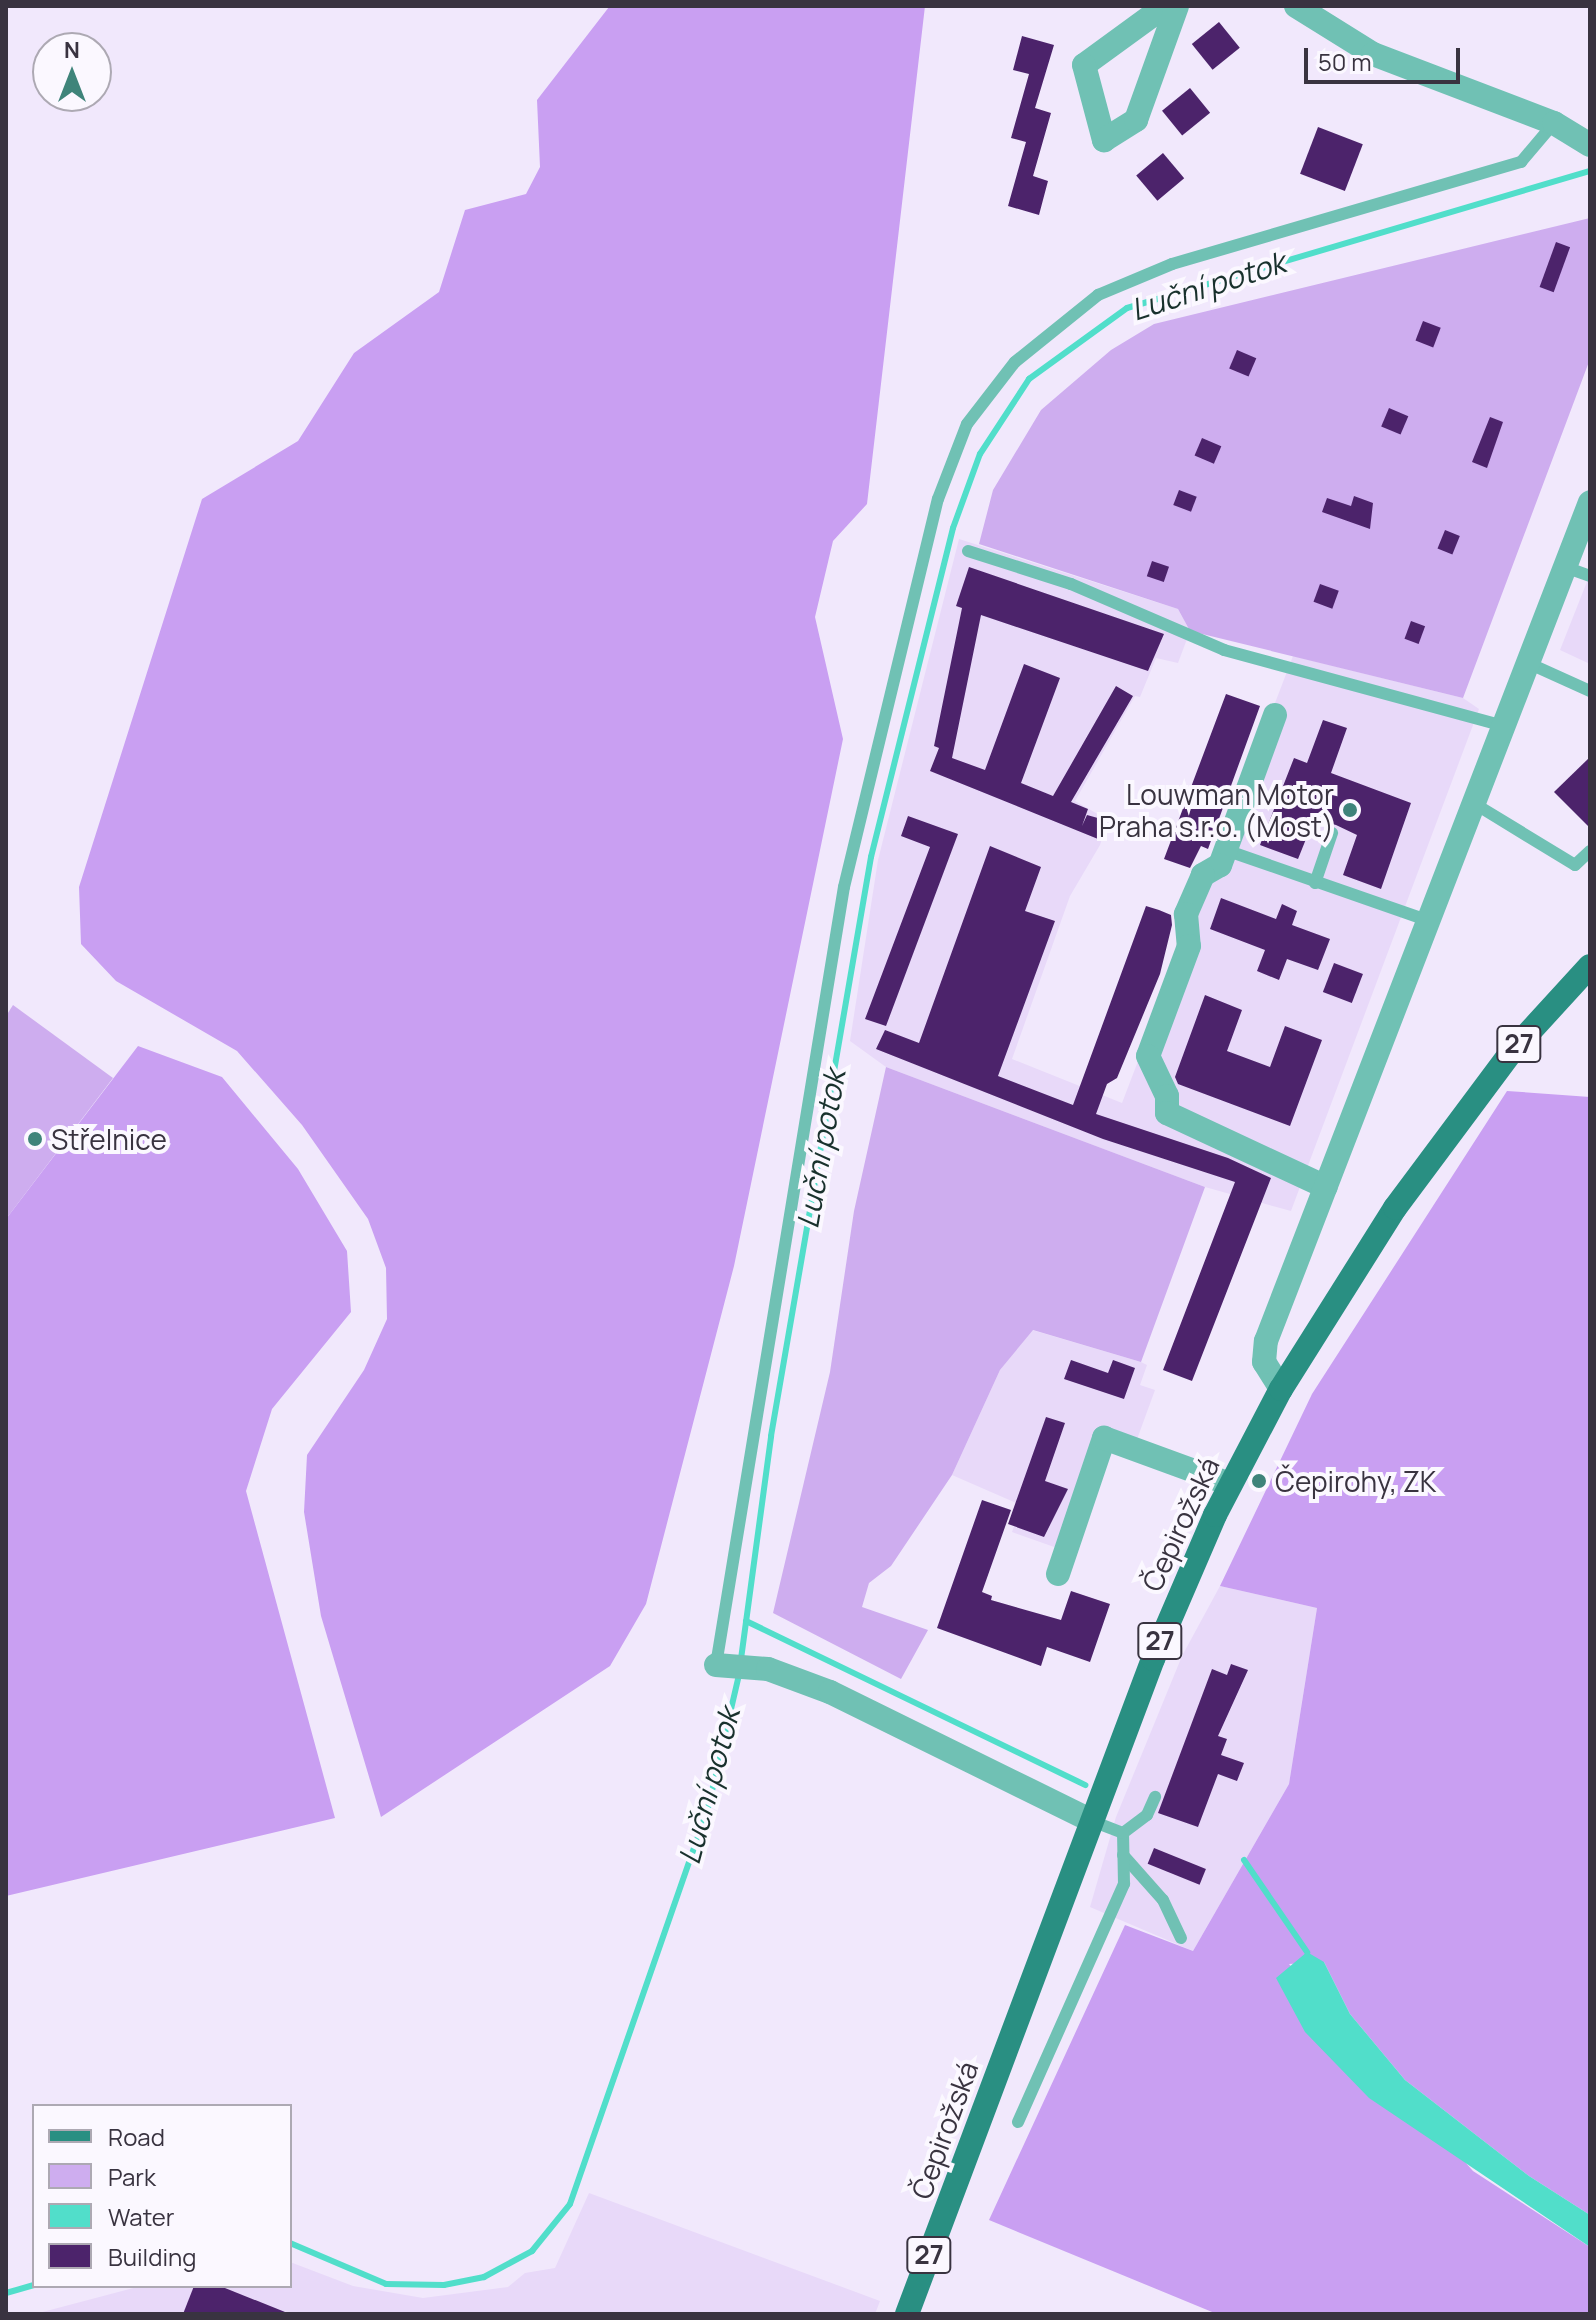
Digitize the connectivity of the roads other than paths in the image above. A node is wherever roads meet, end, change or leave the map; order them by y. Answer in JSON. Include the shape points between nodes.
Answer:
{"nodes":[{"id":1,"x":1165,"y":6,"type":"edge"},
{"id":2,"x":1177,"y":6,"type":"edge"},
{"id":3,"x":1296,"y":6,"type":"edge"},
{"id":4,"x":1554,"y":123,"type":"junction"},
{"id":5,"x":1590,"y":145,"type":"edge"},
{"id":6,"x":1590,"y":502,"type":"edge"},
{"id":7,"x":968,"y":551,"type":"dead end"},
{"id":8,"x":1565,"y":567,"type":"junction"},
{"id":9,"x":1590,"y":576,"type":"edge"},
{"id":10,"x":1528,"y":663,"type":"junction"},
{"id":11,"x":1590,"y":691,"type":"edge"},
{"id":12,"x":1275,"y":715,"type":"dead end"},
{"id":13,"x":1504,"y":726,"type":"junction"},
{"id":14,"x":1475,"y":804,"type":"junction"},
{"id":15,"x":1332,"y":833,"type":"dead end"},
{"id":16,"x":1590,"y":851,"type":"edge"},
{"id":17,"x":1237,"y":854,"type":"dead end"},
{"id":18,"x":1315,"y":883,"type":"junction"},
{"id":19,"x":1429,"y":921,"type":"junction"},
{"id":20,"x":1590,"y":966,"type":"edge"},
{"id":21,"x":1326,"y":1187,"type":"junction"},
{"id":22,"x":1281,"y":1389,"type":"junction"},
{"id":23,"x":1230,"y":1484,"type":"junction"},
{"id":24,"x":1058,"y":1574,"type":"dead end"},
{"id":25,"x":716,"y":1665,"type":"joint"},
{"id":26,"x":1155,"y":1797,"type":"dead end"},
{"id":27,"x":1092,"y":1821,"type":"junction"},
{"id":28,"x":1123,"y":1833,"type":"junction"},
{"id":29,"x":1123,"y":1855,"type":"junction"},
{"id":30,"x":1181,"y":1938,"type":"dead end"},
{"id":31,"x":1018,"y":2122,"type":"dead end"},
{"id":32,"x":907,"y":2314,"type":"edge"}],
"edges":[{"from":1,"to":2,"type":"street","via":[[1084,65],[1104,140],[1136,120]]},
{"from":3,"to":4,"type":"street","via":[[1373,54]]},
{"from":4,"to":5,"type":"street"},
{"from":4,"to":25,"type":"lane","via":[[1521,162],[1172,264],[1098,295],[1015,362],[967,424],[938,499],[844,887]]},
{"from":6,"to":8,"type":"street"},
{"from":7,"to":13,"type":"lane","via":[[1151,615],[1224,650]]},
{"from":8,"to":9,"type":"lane"},
{"from":8,"to":10,"type":"street"},
{"from":10,"to":11,"type":"lane"},
{"from":10,"to":13,"type":"street"},
{"from":12,"to":21,"type":"street","via":[[1220,865],[1203,875],[1186,914],[1189,946],[1148,1056],[1167,1096],[1167,1113]]},
{"from":13,"to":14,"type":"street"},
{"from":14,"to":16,"type":"lane","via":[[1575,865]]},
{"from":14,"to":19,"type":"street"},
{"from":15,"to":18,"type":"lane"},
{"from":17,"to":18,"type":"lane"},
{"from":18,"to":19,"type":"lane"},
{"from":19,"to":21,"type":"street"},
{"from":20,"to":22,"type":"main road","name":"Čepirožská","number":"27","via":[[1512,1051],[1427,1161]]},
{"from":21,"to":22,"type":"street","via":[[1266,1341],[1264,1362]]},
{"from":22,"to":23,"type":"main road","name":"Čepirožská","number":"27"},
{"from":23,"to":24,"type":"street","via":[[1104,1438]]},
{"from":23,"to":27,"type":"main road","name":"Čepirožská","number":"27","via":[[1180,1592]]},
{"from":25,"to":27,"type":"street","via":[[768,1669],[830,1692]]},
{"from":26,"to":28,"type":"lane","via":[[1147,1815]]},
{"from":27,"to":28,"type":"lane"},
{"from":27,"to":32,"type":"main road","name":"Čepirožská","number":"27"},
{"from":28,"to":29,"type":"lane"},
{"from":29,"to":30,"type":"lane","via":[[1163,1900]]},
{"from":29,"to":31,"type":"lane","via":[[1124,1884],[1107,1929]]}]}
